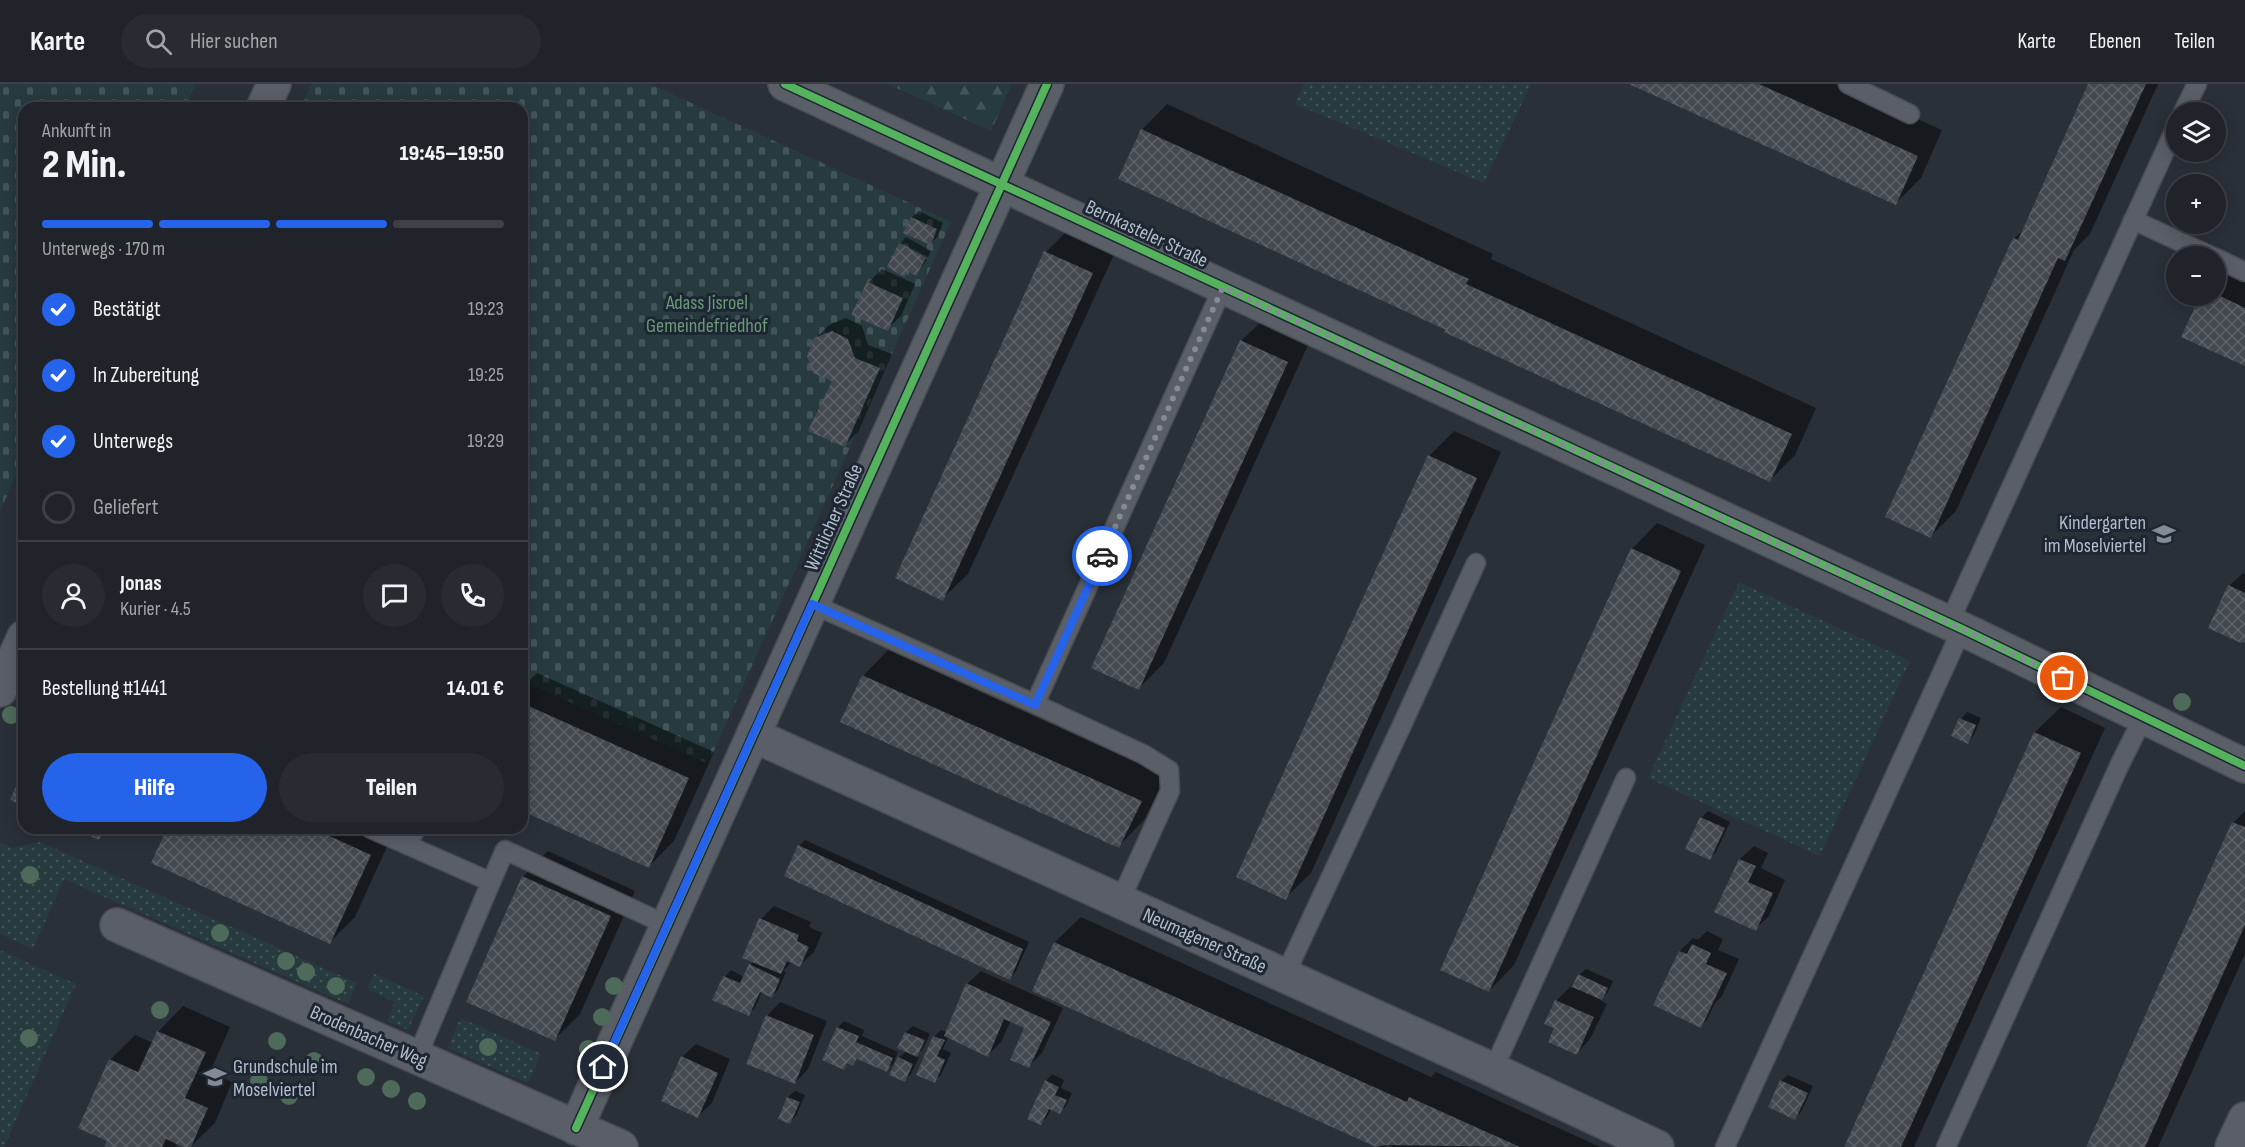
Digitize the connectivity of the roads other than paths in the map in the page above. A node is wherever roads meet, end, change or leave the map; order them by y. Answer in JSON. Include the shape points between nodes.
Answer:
{"nodes":[{"id":1,"x":273,"y":84,"type":"edge"},
{"id":2,"x":785,"y":84,"type":"edge"},
{"id":3,"x":1047,"y":84,"type":"edge"},
{"id":4,"x":1848,"y":84,"type":"edge"},
{"id":5,"x":2197,"y":84,"type":"edge"},
{"id":6,"x":266,"y":102,"type":"edge"},
{"id":7,"x":2188,"y":102,"type":"edge"},
{"id":8,"x":1910,"y":114,"type":"dead end"},
{"id":9,"x":2166,"y":149,"type":"edge"},
{"id":10,"x":1002,"y":184,"type":"junction"},
{"id":11,"x":2133,"y":220,"type":"junction"},
{"id":12,"x":2189,"y":246,"type":"edge"},
{"id":13,"x":2226,"y":263,"type":"edge"},
{"id":14,"x":2245,"y":272,"type":"edge"},
{"id":15,"x":1223,"y":287,"type":"junction"},
{"id":16,"x":1476,"y":563,"type":"dead end"},
{"id":17,"x":812,"y":604,"type":"junction"},
{"id":18,"x":1955,"y":626,"type":"junction"},
{"id":19,"x":18,"y":650,"type":"edge"},
{"id":20,"x":0,"y":690,"type":"edge"},
{"id":21,"x":1035,"y":705,"type":"junction"},
{"id":22,"x":2144,"y":718,"type":"junction"},
{"id":23,"x":753,"y":735,"type":"junction"},
{"id":24,"x":2245,"y":766,"type":"edge"},
{"id":25,"x":1626,"y":778,"type":"dead end"},
{"id":26,"x":383,"y":834,"type":"edge"},
{"id":27,"x":413,"y":834,"type":"edge"},
{"id":28,"x":408,"y":845,"type":"junction"},
{"id":29,"x":491,"y":882,"type":"junction"},
{"id":30,"x":1120,"y":901,"type":"junction"},
{"id":31,"x":117,"y":925,"type":"dead end"},
{"id":32,"x":668,"y":925,"type":"junction"},
{"id":33,"x":1284,"y":975,"type":"junction"},
{"id":34,"x":417,"y":1057,"type":"junction"},
{"id":35,"x":1493,"y":1070,"type":"junction"},
{"id":36,"x":2245,"y":1119,"type":"edge"},
{"id":37,"x":576,"y":1128,"type":"junction"},
{"id":38,"x":621,"y":1147,"type":"edge"},
{"id":39,"x":1657,"y":1147,"type":"edge"},
{"id":40,"x":1725,"y":1147,"type":"edge"},
{"id":41,"x":1946,"y":1147,"type":"edge"},
{"id":42,"x":2232,"y":1147,"type":"edge"}],
"edges":[{"from":1,"to":6,"type":"street"},
{"from":2,"to":10,"type":"street","name":"Bernkasteler Straße"},
{"from":3,"to":10,"type":"street","name":"Wittlicher Straße"},
{"from":4,"to":8,"type":"lane"},
{"from":5,"to":7,"type":"lane"},
{"from":9,"to":11,"type":"lane"},
{"from":10,"to":15,"type":"street","name":"Bernkasteler Straße"},
{"from":10,"to":17,"type":"street","name":"Wittlicher Straße"},
{"from":11,"to":12,"type":"lane"},
{"from":11,"to":18,"type":"lane"},
{"from":13,"to":14,"type":"lane"},
{"from":15,"to":18,"type":"street","name":"Bernkasteler Straße"},
{"from":15,"to":21,"type":"lane"},
{"from":16,"to":33,"type":"lane"},
{"from":17,"to":21,"type":"lane"},
{"from":17,"to":23,"type":"street","name":"Wittlicher Straße"},
{"from":18,"to":22,"type":"street","name":"Bernkasteler Straße"},
{"from":18,"to":40,"type":"lane"},
{"from":19,"to":20,"type":"street"},
{"from":21,"to":30,"type":"lane","via":[[1143,754],[1169,770],[1170,791]]},
{"from":22,"to":24,"type":"street","name":"Bernkasteler Straße"},
{"from":22,"to":41,"type":"lane"},
{"from":23,"to":30,"type":"street","name":"Neumagener Straße"},
{"from":23,"to":32,"type":"street","name":"Wittlicher Straße"},
{"from":25,"to":35,"type":"lane"},
{"from":26,"to":28,"type":"lane"},
{"from":27,"to":28,"type":"lane"},
{"from":28,"to":29,"type":"lane"},
{"from":29,"to":32,"type":"lane","via":[[505,850]]},
{"from":29,"to":34,"type":"lane"},
{"from":30,"to":33,"type":"street","name":"Neumagener Straße"},
{"from":31,"to":34,"type":"street","name":"Brodenbacher Weg"},
{"from":32,"to":37,"type":"street","name":"Wittlicher Straße"},
{"from":33,"to":35,"type":"street","name":"Neumagener Straße"},
{"from":34,"to":37,"type":"street","name":"Brodenbacher Weg"},
{"from":35,"to":39,"type":"street","name":"Neumagener Straße"},
{"from":36,"to":42,"type":"street"},
{"from":37,"to":38,"type":"street","name":"Brodenbacher Weg"}]}
